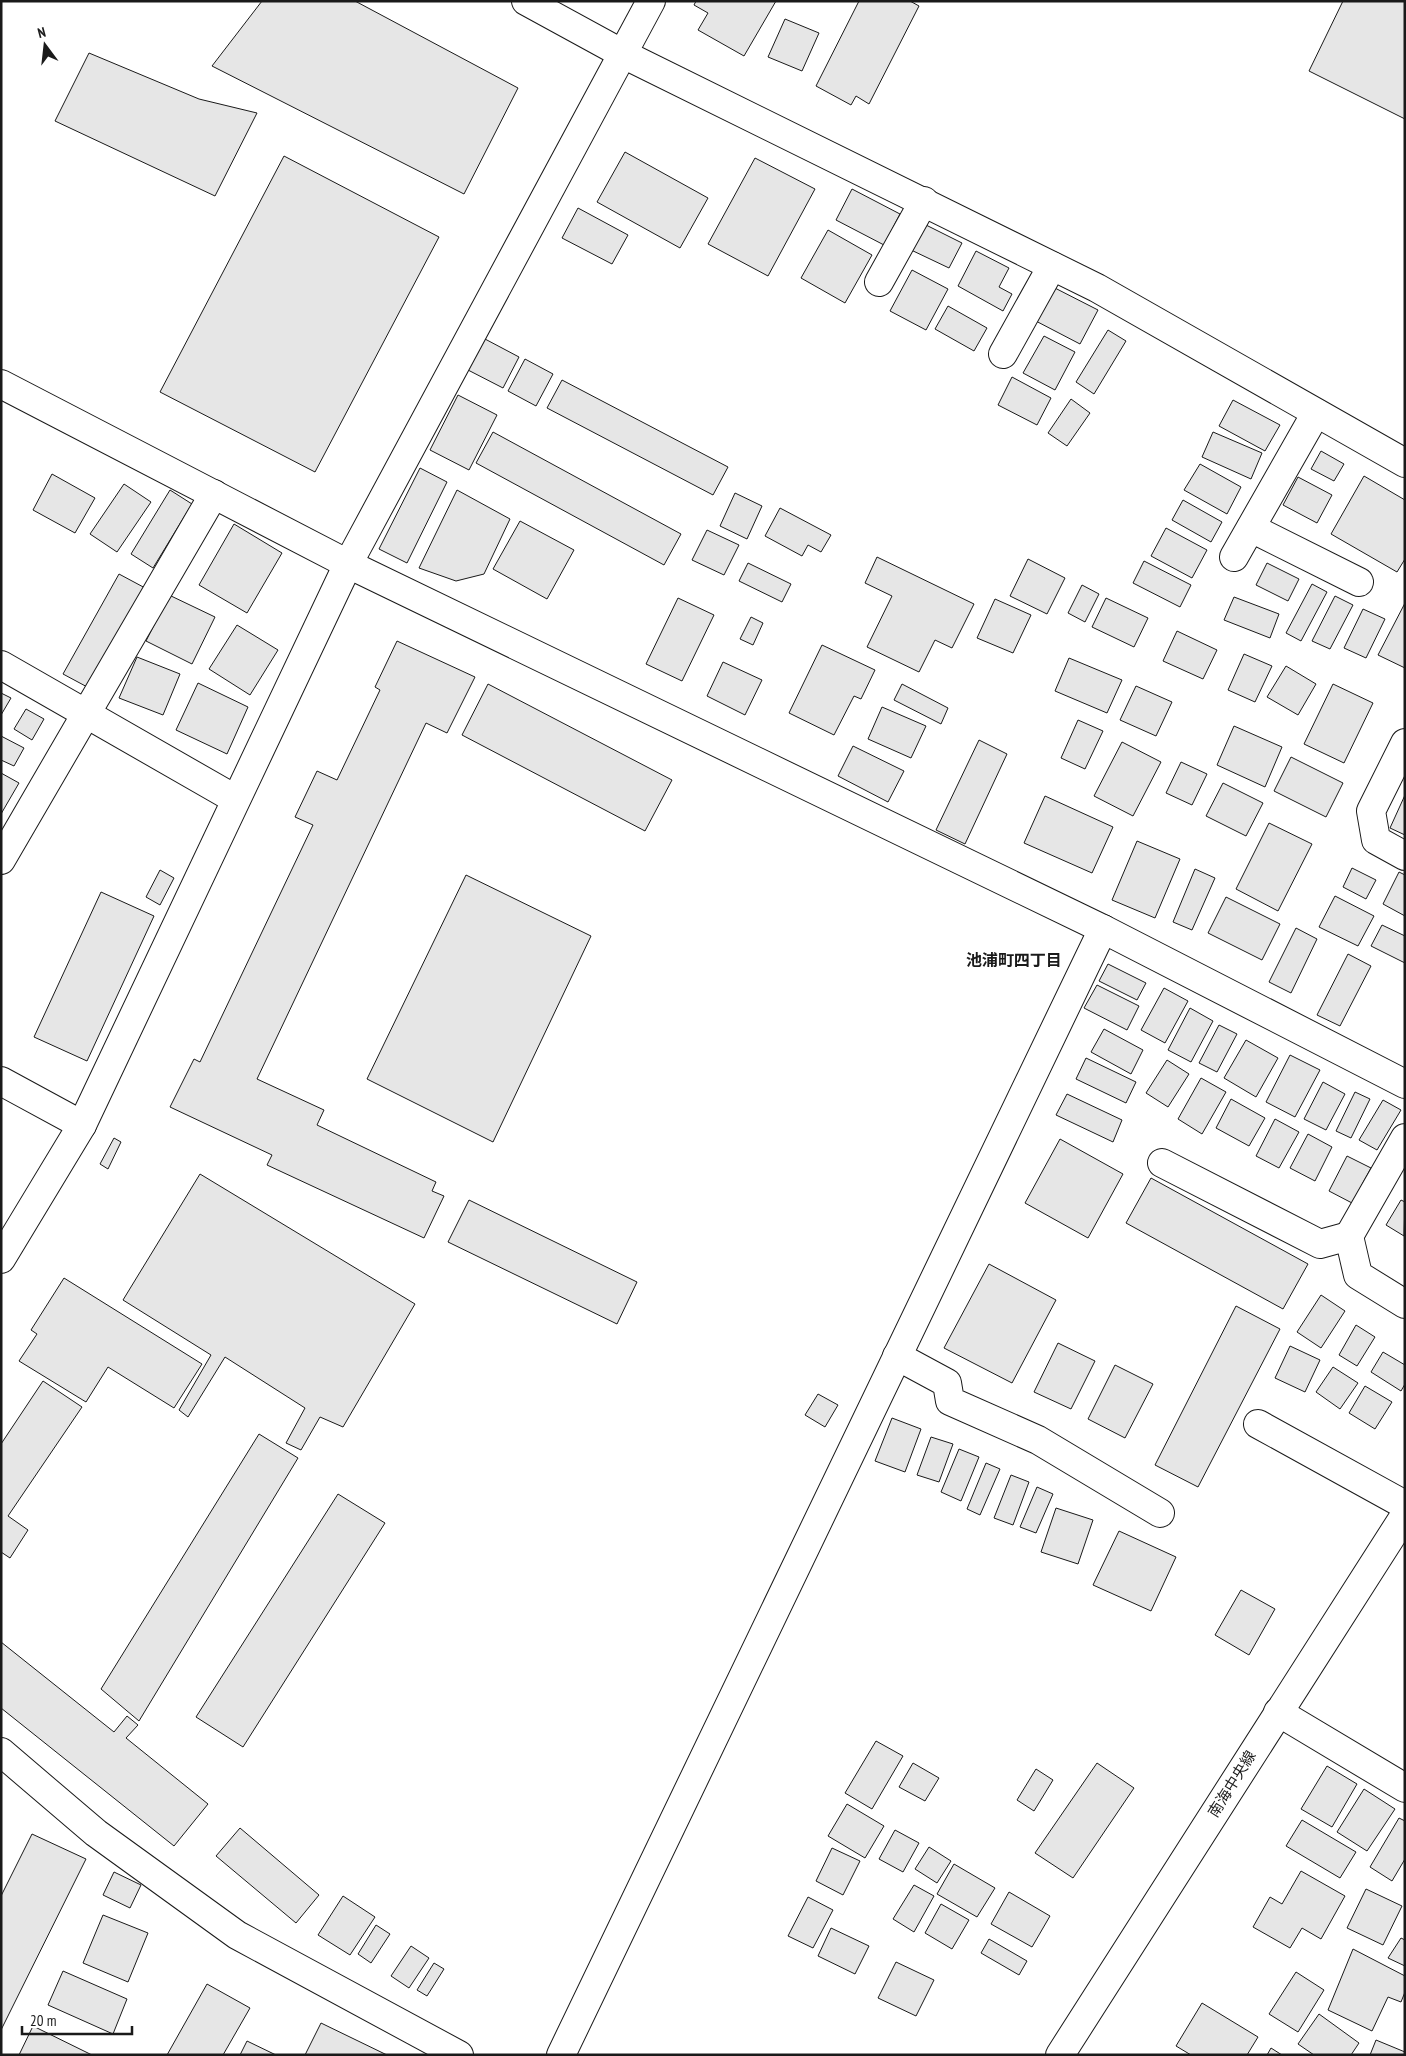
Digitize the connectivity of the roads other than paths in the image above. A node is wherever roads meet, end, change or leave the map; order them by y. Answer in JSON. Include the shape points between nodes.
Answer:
{"nodes":[{"id":1,"x":526,"y":1,"type":"edge"},
{"id":2,"x":651,"y":1,"type":"edge"},
{"id":3,"x":623,"y":54,"type":"junction"},
{"id":4,"x":924,"y":201,"type":"junction"},
{"id":5,"x":1052,"y":266,"type":"junction"},
{"id":6,"x":879,"y":282,"type":"dead end"},
{"id":7,"x":1004,"y":354,"type":"dead end"},
{"id":8,"x":1,"y":384,"type":"edge"},
{"id":9,"x":1316,"y":413,"type":"junction"},
{"id":10,"x":1405,"y":463,"type":"edge"},
{"id":11,"x":214,"y":494,"type":"junction"},
{"id":12,"x":1251,"y":528,"type":"junction"},
{"id":13,"x":1234,"y":557,"type":"dead end"},
{"id":14,"x":348,"y":564,"type":"junction"},
{"id":15,"x":1359,"y":582,"type":"dead end"},
{"id":16,"x":1,"y":665,"type":"edge"},
{"id":17,"x":87,"y":714,"type":"junction"},
{"id":18,"x":1405,"y":744,"type":"edge"},
{"id":19,"x":235,"y":799,"type":"junction"},
{"id":20,"x":1405,"y":856,"type":"edge"},
{"id":21,"x":1,"y":860,"type":"edge"},
{"id":22,"x":1102,"y":929,"type":"junction"},
{"id":23,"x":1,"y":1081,"type":"edge"},
{"id":24,"x":1405,"y":1084,"type":"edge"},
{"id":25,"x":82,"y":1124,"type":"junction"},
{"id":26,"x":1405,"y":1138,"type":"edge"},
{"id":27,"x":1162,"y":1163,"type":"dead end"},
{"id":28,"x":1349,"y":1236,"type":"junction"},
{"id":29,"x":1,"y":1259,"type":"edge"},
{"id":30,"x":1405,"y":1304,"type":"edge"},
{"id":31,"x":897,"y":1356,"type":"junction"},
{"id":32,"x":1258,"y":1424,"type":"dead end"},
{"id":33,"x":1405,"y":1505,"type":"edge"},
{"id":34,"x":1160,"y":1513,"type":"dead end"},
{"id":35,"x":1405,"y":1515,"type":"edge"},
{"id":36,"x":1278,"y":1712,"type":"junction"},
{"id":37,"x":1,"y":1752,"type":"edge"},
{"id":38,"x":1405,"y":1788,"type":"edge"},
{"id":39,"x":459,"y":2055,"type":"edge"},
{"id":40,"x":560,"y":2055,"type":"edge"},
{"id":41,"x":1060,"y":2055,"type":"edge"}],
"edges":[{"from":1,"to":3,"type":"street"},
{"from":2,"to":3,"type":"street"},
{"from":3,"to":4,"type":"street"},
{"from":3,"to":14,"type":"street"},
{"from":4,"to":5,"type":"street"},
{"from":4,"to":6,"type":"street"},
{"from":5,"to":7,"type":"street"},
{"from":5,"to":9,"type":"street","via":[[1097,288]]},
{"from":8,"to":11,"type":"street"},
{"from":9,"to":10,"type":"street"},
{"from":9,"to":12,"type":"street"},
{"from":11,"to":14,"type":"street"},
{"from":11,"to":17,"type":"street"},
{"from":12,"to":13,"type":"street"},
{"from":12,"to":15,"type":"street"},
{"from":14,"to":19,"type":"street"},
{"from":14,"to":22,"type":"street"},
{"from":16,"to":17,"type":"street"},
{"from":17,"to":19,"type":"street"},
{"from":17,"to":21,"type":"street"},
{"from":18,"to":20,"type":"street","via":[[1371,811],[1376,840]]},
{"from":19,"to":25,"type":"street"},
{"from":22,"to":24,"type":"street"},
{"from":22,"to":31,"type":"street"},
{"from":23,"to":25,"type":"street"},
{"from":25,"to":29,"type":"street"},
{"from":26,"to":28,"type":"street"},
{"from":27,"to":28,"type":"street","via":[[1320,1244]]},
{"from":28,"to":30,"type":"street","via":[[1358,1276]]},
{"from":31,"to":34,"type":"street","via":[[947,1383],[950,1400],[1038,1440]]},
{"from":31,"to":40,"type":"street"},
{"from":32,"to":33,"type":"street"},
{"from":35,"to":36,"type":"street","name":"南海中央線"},
{"from":36,"to":38,"type":"street"},
{"from":36,"to":41,"type":"street","name":"南海中央線"},
{"from":37,"to":39,"type":"street","via":[[96,1833],[237,1935]]}]}
